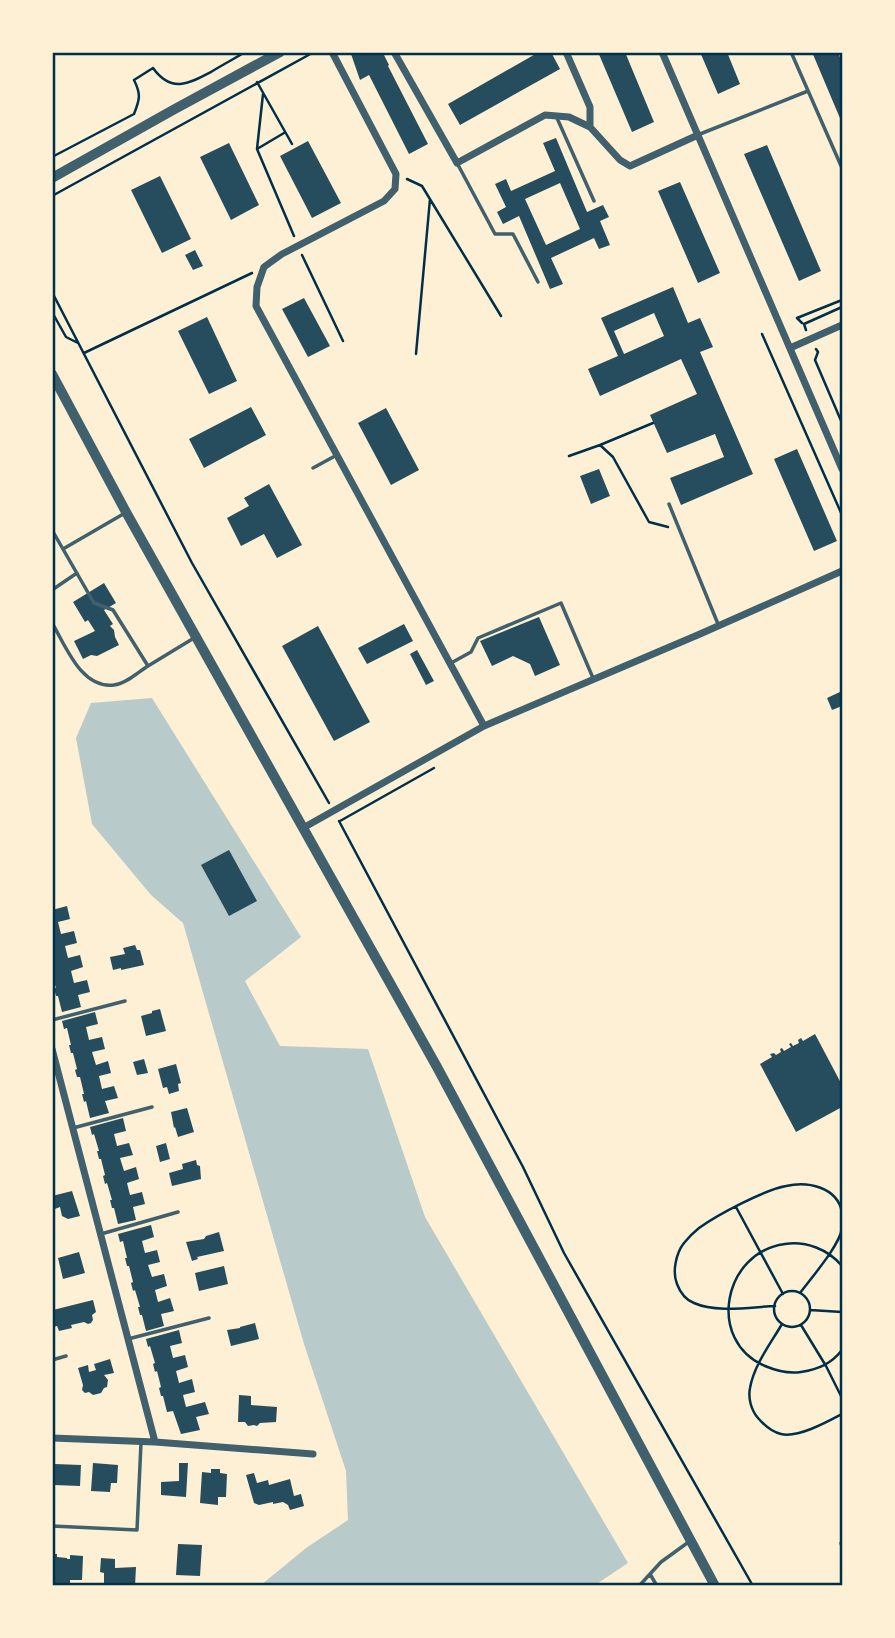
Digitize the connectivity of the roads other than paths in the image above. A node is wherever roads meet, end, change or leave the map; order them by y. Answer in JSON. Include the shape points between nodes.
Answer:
{"nodes":[{"id":1,"x":280,"y":52,"type":"edge"},
{"id":2,"x":332,"y":52,"type":"edge"},
{"id":3,"x":394,"y":52,"type":"edge"},
{"id":4,"x":566,"y":52,"type":"edge"},
{"id":5,"x":662,"y":52,"type":"edge"},
{"id":6,"x":791,"y":52,"type":"edge"},
{"id":7,"x":808,"y":91,"type":"junction"},
{"id":8,"x":556,"y":116,"type":"junction"},
{"id":9,"x":590,"y":127,"type":"junction"},
{"id":10,"x":698,"y":135,"type":"junction"},
{"id":11,"x":457,"y":163,"type":"junction"},
{"id":12,"x":842,"y":168,"type":"edge"},
{"id":13,"x":52,"y":178,"type":"edge"},
{"id":14,"x":594,"y":201,"type":"dead end"},
{"id":15,"x":538,"y":282,"type":"dead end"},
{"id":16,"x":842,"y":325,"type":"edge"},
{"id":17,"x":790,"y":348,"type":"junction"},
{"id":18,"x":52,"y":374,"type":"edge"},
{"id":19,"x":337,"y":455,"type":"junction"},
{"id":20,"x":313,"y":468,"type":"dead end"},
{"id":21,"x":842,"y":469,"type":"edge"},
{"id":22,"x":668,"y":504,"type":"dead end"},
{"id":23,"x":127,"y":512,"type":"junction"},
{"id":24,"x":52,"y":530,"type":"edge"},
{"id":25,"x":63,"y":549,"type":"junction"},
{"id":26,"x":842,"y":571,"type":"edge"},
{"id":27,"x":77,"y":573,"type":"junction"},
{"id":28,"x":52,"y":590,"type":"edge"},
{"id":29,"x":52,"y":623,"type":"edge"},
{"id":30,"x":719,"y":626,"type":"junction"},
{"id":31,"x":196,"y":637,"type":"junction"},
{"id":32,"x":450,"y":663,"type":"junction"},
{"id":33,"x":148,"y":666,"type":"junction"},
{"id":34,"x":594,"y":680,"type":"junction"},
{"id":35,"x":484,"y":726,"type":"junction"},
{"id":36,"x":303,"y":828,"type":"junction"},
{"id":37,"x":125,"y":1001,"type":"dead end"},
{"id":38,"x":52,"y":1020,"type":"edge"},
{"id":39,"x":52,"y":1049,"type":"edge"},
{"id":40,"x":152,"y":1107,"type":"dead end"},
{"id":41,"x":73,"y":1128,"type":"junction"},
{"id":42,"x":178,"y":1212,"type":"dead end"},
{"id":43,"x":101,"y":1234,"type":"junction"},
{"id":44,"x":209,"y":1318,"type":"dead end"},
{"id":45,"x":128,"y":1339,"type":"junction"},
{"id":46,"x":66,"y":1356,"type":"dead end"},
{"id":47,"x":52,"y":1360,"type":"edge"},
{"id":48,"x":52,"y":1438,"type":"edge"},
{"id":49,"x":141,"y":1441,"type":"junction"},
{"id":50,"x":155,"y":1442,"type":"junction"},
{"id":51,"x":313,"y":1454,"type":"dead end"},
{"id":52,"x":52,"y":1526,"type":"edge"},
{"id":53,"x":691,"y":1540,"type":"junction"},
{"id":54,"x":650,"y":1574,"type":"junction"},
{"id":55,"x":639,"y":1586,"type":"edge"},
{"id":56,"x":657,"y":1586,"type":"edge"},
{"id":57,"x":715,"y":1586,"type":"edge"}],
"edges":[{"from":1,"to":13,"type":"street"},
{"from":2,"to":19,"type":"street","via":[[396,174],[395,189],[384,201],[264,267],[256,306]]},
{"from":3,"to":11,"type":"street"},
{"from":4,"to":9,"type":"street","via":[[590,107]]},
{"from":5,"to":10,"type":"street"},
{"from":6,"to":7,"type":"lane"},
{"from":7,"to":10,"type":"lane"},
{"from":7,"to":12,"type":"lane"},
{"from":8,"to":9,"type":"street"},
{"from":8,"to":11,"type":"street","via":[[545,115]]},
{"from":8,"to":14,"type":"lane"},
{"from":9,"to":10,"type":"street","via":[[630,166]]},
{"from":10,"to":17,"type":"street"},
{"from":11,"to":15,"type":"lane","via":[[495,234],[513,234]]},
{"from":16,"to":17,"type":"street"},
{"from":17,"to":21,"type":"street"},
{"from":18,"to":23,"type":"street"},
{"from":19,"to":20,"type":"lane"},
{"from":19,"to":32,"type":"street"},
{"from":22,"to":30,"type":"lane"},
{"from":23,"to":25,"type":"lane"},
{"from":23,"to":31,"type":"street"},
{"from":24,"to":25,"type":"lane"},
{"from":25,"to":27,"type":"lane"},
{"from":26,"to":30,"type":"street"},
{"from":27,"to":28,"type":"lane"},
{"from":27,"to":33,"type":"lane","via":[[94,603],[113,610]]},
{"from":29,"to":33,"type":"lane","via":[[82,673],[94,683],[115,685]]},
{"from":30,"to":34,"type":"street"},
{"from":31,"to":33,"type":"lane"},
{"from":31,"to":36,"type":"street"},
{"from":32,"to":34,"type":"lane","via":[[471,652],[478,638],[561,603]]},
{"from":32,"to":35,"type":"street"},
{"from":34,"to":35,"type":"street"},
{"from":35,"to":36,"type":"street"},
{"from":36,"to":53,"type":"street"},
{"from":37,"to":38,"type":"lane"},
{"from":39,"to":41,"type":"street"},
{"from":40,"to":41,"type":"lane"},
{"from":41,"to":43,"type":"street"},
{"from":42,"to":43,"type":"lane"},
{"from":43,"to":45,"type":"street"},
{"from":44,"to":45,"type":"lane"},
{"from":45,"to":50,"type":"street"},
{"from":46,"to":47,"type":"lane"},
{"from":48,"to":49,"type":"street"},
{"from":49,"to":50,"type":"street"},
{"from":49,"to":52,"type":"lane","via":[[137,1530]]},
{"from":50,"to":51,"type":"street"},
{"from":53,"to":54,"type":"lane"},
{"from":53,"to":57,"type":"street"},
{"from":54,"to":55,"type":"lane"},
{"from":54,"to":56,"type":"lane"}]}
